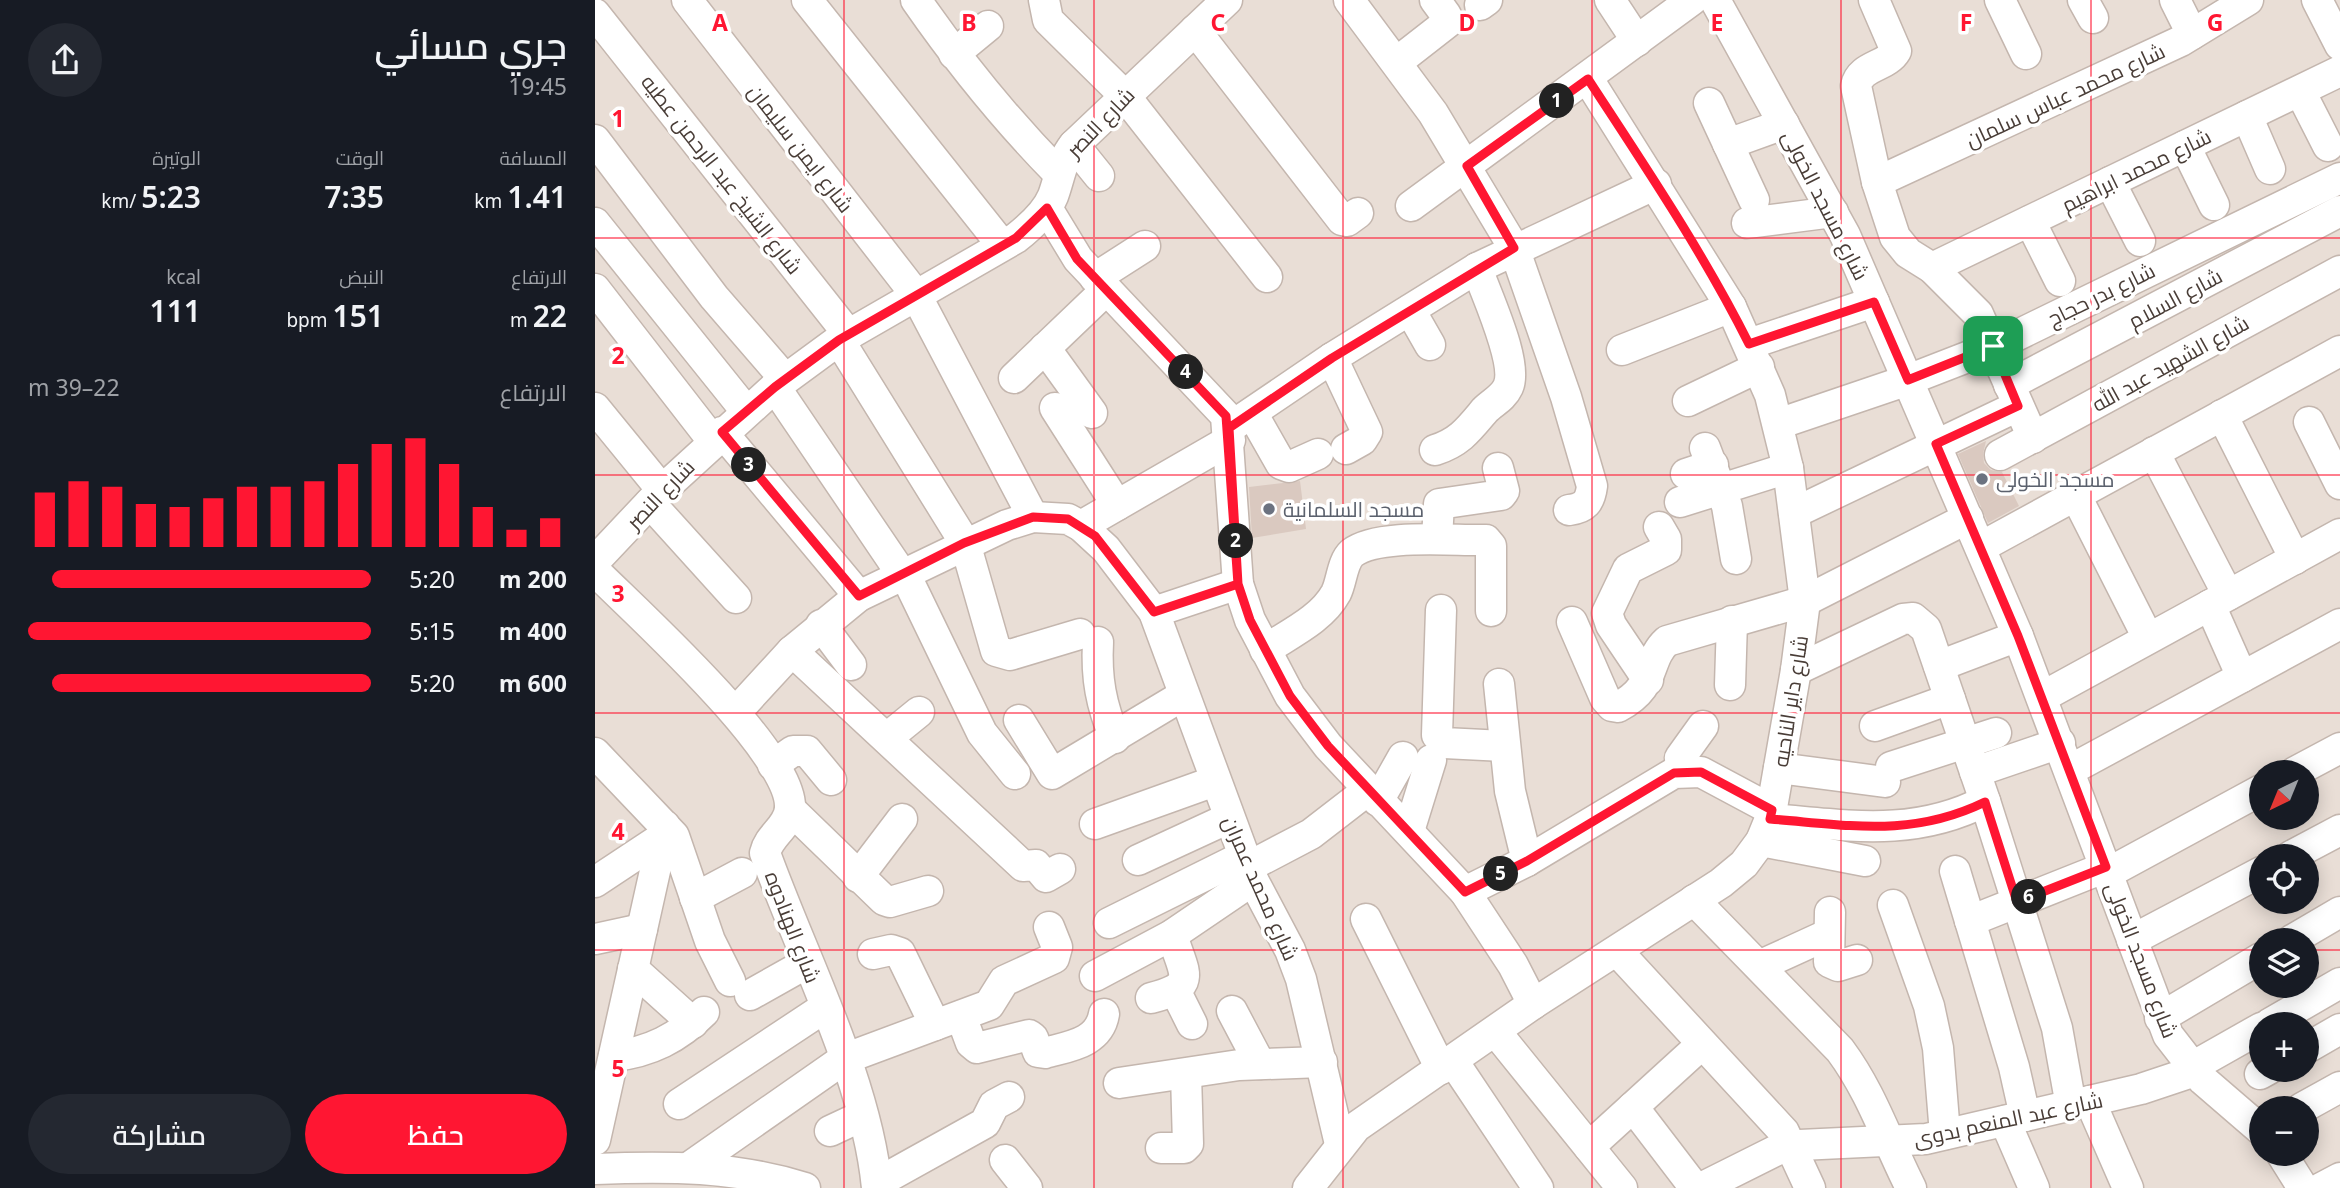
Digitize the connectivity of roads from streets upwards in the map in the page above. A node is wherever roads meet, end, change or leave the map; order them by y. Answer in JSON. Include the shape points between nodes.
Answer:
{"nodes":[{"id":1,"x":687,"y":0,"type":"edge"},
{"id":2,"x":807,"y":0,"type":"edge"},
{"id":3,"x":916,"y":0,"type":"edge"},
{"id":4,"x":1044,"y":0,"type":"edge"},
{"id":5,"x":1227,"y":0,"type":"edge"},
{"id":6,"x":1349,"y":0,"type":"edge"},
{"id":7,"x":1435,"y":0,"type":"edge"},
{"id":8,"x":1610,"y":0,"type":"edge"},
{"id":9,"x":1692,"y":0,"type":"edge"},
{"id":10,"x":1715,"y":0,"type":"edge"},
{"id":11,"x":1874,"y":0,"type":"edge"},
{"id":12,"x":2000,"y":0,"type":"edge"},
{"id":13,"x":2175,"y":0,"type":"edge"},
{"id":14,"x":2248,"y":0,"type":"edge"},
{"id":15,"x":2317,"y":0,"type":"edge"},
{"id":16,"x":595,"y":14,"type":"edge"},
{"id":17,"x":988,"y":26,"type":"dead end"},
{"id":18,"x":1195,"y":30,"type":"junction"},
{"id":19,"x":2192,"y":34,"type":"junction"},
{"id":20,"x":1637,"y":41,"type":"junction"},
{"id":21,"x":2340,"y":45,"type":"edge"},
{"id":22,"x":954,"y":54,"type":"junction"},
{"id":23,"x":2026,"y":54,"type":"dead end"},
{"id":24,"x":1397,"y":62,"type":"junction"},
{"id":25,"x":2340,"y":71,"type":"edge"},
{"id":26,"x":1588,"y":79,"type":"junction"},
{"id":27,"x":2300,"y":91,"type":"junction"},
{"id":28,"x":1125,"y":96,"type":"junction"},
{"id":29,"x":1709,"y":103,"type":"dead end"},
{"id":30,"x":2247,"y":116,"type":"junction"},
{"id":31,"x":1784,"y":124,"type":"junction"},
{"id":32,"x":595,"y":140,"type":"edge"},
{"id":33,"x":1728,"y":144,"type":"junction"},
{"id":34,"x":1074,"y":145,"type":"junction"},
{"id":35,"x":2185,"y":146,"type":"junction"},
{"id":36,"x":2328,"y":146,"type":"dead end"},
{"id":37,"x":1467,"y":166,"type":"junction"},
{"id":38,"x":2270,"y":169,"type":"dead end"},
{"id":39,"x":1058,"y":173,"type":"junction"},
{"id":40,"x":1099,"y":176,"type":"dead end"},
{"id":41,"x":2340,"y":178,"type":"edge"},
{"id":42,"x":1877,"y":182,"type":"junction"},
{"id":43,"x":2110,"y":182,"type":"junction"},
{"id":44,"x":1656,"y":184,"type":"junction"},
{"id":45,"x":2214,"y":205,"type":"dead end"},
{"id":46,"x":1412,"y":206,"type":"dead end"},
{"id":47,"x":1047,"y":208,"type":"junction"},
{"id":48,"x":2340,"y":211,"type":"edge"},
{"id":49,"x":1833,"y":212,"type":"junction"},
{"id":50,"x":1358,"y":213,"type":"dead end"},
{"id":51,"x":2030,"y":221,"type":"junction"},
{"id":52,"x":595,"y":223,"type":"edge"},
{"id":53,"x":2140,"y":241,"type":"dead end"},
{"id":54,"x":1002,"y":245,"type":"junction"},
{"id":55,"x":1145,"y":246,"type":"dead end"},
{"id":56,"x":1514,"y":248,"type":"junction"},
{"id":57,"x":1477,"y":268,"type":"junction"},
{"id":58,"x":1933,"y":268,"type":"junction"},
{"id":59,"x":2340,"y":271,"type":"edge"},
{"id":60,"x":1267,"y":277,"type":"dead end"},
{"id":61,"x":2060,"y":281,"type":"dead end"},
{"id":62,"x":1100,"y":284,"type":"junction"},
{"id":63,"x":595,"y":289,"type":"edge"},
{"id":64,"x":916,"y":295,"type":"junction"},
{"id":65,"x":1874,"y":302,"type":"junction"},
{"id":66,"x":1731,"y":307,"type":"junction"},
{"id":67,"x":1410,"y":310,"type":"junction"},
{"id":68,"x":844,"y":337,"type":"junction"},
{"id":69,"x":1430,"y":345,"type":"dead end"},
{"id":70,"x":1993,"y":346,"type":"junction"},
{"id":71,"x":1045,"y":348,"type":"junction"},
{"id":72,"x":1622,"y":350,"type":"dead end"},
{"id":73,"x":2340,"y":351,"type":"edge"},
{"id":74,"x":1754,"y":355,"type":"junction"},
{"id":75,"x":1332,"y":358,"type":"junction"},
{"id":76,"x":1014,"y":377,"type":"dead end"},
{"id":77,"x":1908,"y":380,"type":"junction"},
{"id":78,"x":780,"y":383,"type":"junction"},
{"id":79,"x":2014,"y":396,"type":"junction"},
{"id":80,"x":1688,"y":401,"type":"dead end"},
{"id":81,"x":595,"y":408,"type":"edge"},
{"id":82,"x":1055,"y":408,"type":"dead end"},
{"id":83,"x":746,"y":411,"type":"junction"},
{"id":84,"x":1091,"y":413,"type":"dead end"},
{"id":85,"x":2222,"y":415,"type":"junction"},
{"id":86,"x":2309,"y":422,"type":"dead end"},
{"id":87,"x":1778,"y":424,"type":"junction"},
{"id":88,"x":1237,"y":427,"type":"junction"},
{"id":89,"x":717,"y":437,"type":"junction"},
{"id":90,"x":2033,"y":438,"type":"junction"},
{"id":91,"x":1936,"y":444,"type":"junction"},
{"id":92,"x":1436,"y":450,"type":"dead end"},
{"id":93,"x":2154,"y":452,"type":"junction"},
{"id":94,"x":2000,"y":455,"type":"dead end"},
{"id":95,"x":1498,"y":468,"type":"dead end"},
{"id":96,"x":1788,"y":468,"type":"junction"},
{"id":97,"x":2340,"y":484,"type":"edge"},
{"id":98,"x":656,"y":496,"type":"junction"},
{"id":99,"x":2076,"y":496,"type":"junction"},
{"id":100,"x":1117,"y":505,"type":"junction"},
{"id":101,"x":1569,"y":510,"type":"dead end"},
{"id":102,"x":1794,"y":513,"type":"junction"},
{"id":103,"x":1033,"y":517,"type":"junction"},
{"id":104,"x":1968,"y":518,"type":"junction"},
{"id":105,"x":1081,"y":526,"type":"junction"},
{"id":106,"x":1659,"y":527,"type":"dead end"},
{"id":107,"x":2340,"y":534,"type":"edge"},
{"id":108,"x":1437,"y":538,"type":"junction"},
{"id":109,"x":964,"y":543,"type":"junction"},
{"id":110,"x":600,"y":544,"type":"edge"},
{"id":111,"x":1981,"y":547,"type":"junction"},
{"id":112,"x":1736,"y":559,"type":"dead end"},
{"id":113,"x":2295,"y":559,"type":"junction"},
{"id":114,"x":595,"y":571,"type":"edge"},
{"id":115,"x":903,"y":573,"type":"junction"},
{"id":116,"x":1238,"y":584,"type":"junction"},
{"id":117,"x":859,"y":596,"type":"junction"},
{"id":118,"x":736,"y":598,"type":"dead end"},
{"id":119,"x":2219,"y":600,"type":"junction"},
{"id":120,"x":1805,"y":601,"type":"junction"},
{"id":121,"x":1150,"y":606,"type":"junction"},
{"id":122,"x":1441,"y":610,"type":"dead end"},
{"id":123,"x":1490,"y":611,"type":"dead end"},
{"id":124,"x":1732,"y":621,"type":"junction"},
{"id":125,"x":1572,"y":622,"type":"dead end"},
{"id":126,"x":2340,"y":624,"type":"edge"},
{"id":127,"x":821,"y":625,"type":"junction"},
{"id":128,"x":2018,"y":636,"type":"junction"},
{"id":129,"x":2148,"y":638,"type":"junction"},
{"id":130,"x":1265,"y":650,"type":"junction"},
{"id":131,"x":792,"y":651,"type":"junction"},
{"id":132,"x":851,"y":665,"type":"dead end"},
{"id":133,"x":1939,"y":666,"type":"junction"},
{"id":134,"x":1797,"y":670,"type":"junction"},
{"id":135,"x":2242,"y":677,"type":"junction"},
{"id":136,"x":1648,"y":681,"type":"junction"},
{"id":137,"x":1499,"y":684,"type":"dead end"},
{"id":138,"x":1730,"y":685,"type":"dead end"},
{"id":139,"x":1182,"y":696,"type":"junction"},
{"id":140,"x":2042,"y":697,"type":"junction"},
{"id":141,"x":1950,"y":699,"type":"junction"},
{"id":142,"x":736,"y":712,"type":"junction"},
{"id":143,"x":919,"y":712,"type":"dead end"},
{"id":144,"x":1019,"y":720,"type":"dead end"},
{"id":145,"x":1703,"y":726,"type":"dead end"},
{"id":146,"x":1875,"y":726,"type":"dead end"},
{"id":147,"x":1996,"y":733,"type":"dead end"},
{"id":148,"x":887,"y":738,"type":"junction"},
{"id":149,"x":1115,"y":738,"type":"junction"},
{"id":150,"x":1965,"y":742,"type":"junction"},
{"id":151,"x":1504,"y":746,"type":"junction"},
{"id":152,"x":2340,"y":748,"type":"edge"},
{"id":153,"x":2065,"y":757,"type":"junction"},
{"id":154,"x":2318,"y":760,"type":"edge"},
{"id":155,"x":773,"y":765,"type":"junction"},
{"id":156,"x":600,"y":768,"type":"edge"},
{"id":157,"x":1779,"y":768,"type":"junction"},
{"id":158,"x":1688,"y":770,"type":"junction"},
{"id":159,"x":1975,"y":772,"type":"junction"},
{"id":160,"x":1015,"y":774,"type":"dead end"},
{"id":161,"x":831,"y":780,"type":"dead end"},
{"id":162,"x":1215,"y":781,"type":"junction"},
{"id":163,"x":1373,"y":796,"type":"junction"},
{"id":164,"x":2249,"y":796,"type":"edge"},
{"id":165,"x":1985,"y":802,"type":"junction"},
{"id":166,"x":790,"y":809,"type":"junction"},
{"id":167,"x":902,"y":818,"type":"dead end"},
{"id":168,"x":1229,"y":818,"type":"junction"},
{"id":169,"x":1768,"y":823,"type":"junction"},
{"id":170,"x":1095,"y":824,"type":"dead end"},
{"id":171,"x":2340,"y":830,"type":"edge"},
{"id":172,"x":664,"y":831,"type":"junction"},
{"id":173,"x":1409,"y":831,"type":"junction"},
{"id":174,"x":2314,"y":844,"type":"edge"},
{"id":175,"x":1137,"y":860,"type":"dead end"},
{"id":176,"x":1527,"y":861,"type":"junction"},
{"id":177,"x":1865,"y":861,"type":"dead end"},
{"id":178,"x":1248,"y":868,"type":"junction"},
{"id":179,"x":1060,"y":869,"type":"dead end"},
{"id":180,"x":2107,"y":870,"type":"junction"},
{"id":181,"x":1955,"y":871,"type":"dead end"},
{"id":182,"x":742,"y":873,"type":"dead end"},
{"id":183,"x":858,"y":877,"type":"junction"},
{"id":184,"x":2249,"y":878,"type":"edge"},
{"id":185,"x":595,"y":882,"type":"edge"},
{"id":186,"x":928,"y":891,"type":"dead end"},
{"id":187,"x":1465,"y":892,"type":"junction"},
{"id":188,"x":695,"y":898,"type":"junction"},
{"id":189,"x":1694,"y":900,"type":"junction"},
{"id":190,"x":2017,"y":902,"type":"junction"},
{"id":191,"x":1893,"y":905,"type":"dead end"},
{"id":192,"x":2340,"y":912,"type":"edge"},
{"id":193,"x":1366,"y":919,"type":"dead end"},
{"id":194,"x":1970,"y":921,"type":"junction"},
{"id":195,"x":1109,"y":923,"type":"dead end"},
{"id":196,"x":1049,"y":927,"type":"dead end"},
{"id":197,"x":2313,"y":928,"type":"edge"},
{"id":198,"x":642,"y":929,"type":"junction"},
{"id":199,"x":1172,"y":935,"type":"junction"},
{"id":200,"x":595,"y":939,"type":"edge"},
{"id":201,"x":2132,"y":940,"type":"junction"},
{"id":202,"x":1618,"y":952,"type":"junction"},
{"id":203,"x":873,"y":954,"type":"dead end"},
{"id":204,"x":1857,"y":960,"type":"dead end"},
{"id":205,"x":807,"y":963,"type":"junction"},
{"id":206,"x":2249,"y":965,"type":"edge"},
{"id":207,"x":1759,"y":966,"type":"junction"},
{"id":208,"x":633,"y":969,"type":"junction"},
{"id":209,"x":1095,"y":976,"type":"dead end"},
{"id":210,"x":2340,"y":983,"type":"edge"},
{"id":211,"x":1533,"y":1004,"type":"junction"},
{"id":212,"x":824,"y":1008,"type":"junction"},
{"id":213,"x":1232,"y":1011,"type":"dead end"},
{"id":214,"x":2290,"y":1012,"type":"edge"},
{"id":215,"x":1104,"y":1014,"type":"dead end"},
{"id":216,"x":2160,"y":1018,"type":"junction"},
{"id":217,"x":948,"y":1020,"type":"junction"},
{"id":218,"x":1192,"y":1024,"type":"dead end"},
{"id":219,"x":2340,"y":1029,"type":"edge"},
{"id":220,"x":1496,"y":1032,"type":"junction"},
{"id":221,"x":2249,"y":1035,"type":"edge"},
{"id":222,"x":2319,"y":1041,"type":"edge"},
{"id":223,"x":1702,"y":1044,"type":"junction"},
{"id":224,"x":614,"y":1056,"type":"junction"},
{"id":225,"x":844,"y":1059,"type":"junction"},
{"id":226,"x":1322,"y":1062,"type":"junction"},
{"id":227,"x":1260,"y":1064,"type":"junction"},
{"id":228,"x":1447,"y":1065,"type":"junction"},
{"id":229,"x":2194,"y":1069,"type":"junction"},
{"id":230,"x":1185,"y":1074,"type":"junction"},
{"id":231,"x":1119,"y":1083,"type":"dead end"},
{"id":232,"x":601,"y":1087,"type":"edge"},
{"id":233,"x":2340,"y":1087,"type":"edge"},
{"id":234,"x":1009,"y":1097,"type":"dead end"},
{"id":235,"x":2319,"y":1099,"type":"edge"},
{"id":236,"x":678,"y":1104,"type":"dead end"},
{"id":237,"x":2081,"y":1104,"type":"junction"},
{"id":238,"x":1633,"y":1107,"type":"junction"},
{"id":239,"x":862,"y":1116,"type":"junction"},
{"id":240,"x":2015,"y":1119,"type":"junction"},
{"id":241,"x":2249,"y":1119,"type":"edge"},
{"id":242,"x":830,"y":1131,"type":"dead end"},
{"id":243,"x":1945,"y":1135,"type":"junction"},
{"id":244,"x":595,"y":1140,"type":"edge"},
{"id":245,"x":1887,"y":1141,"type":"junction"},
{"id":246,"x":1340,"y":1144,"type":"junction"},
{"id":247,"x":1589,"y":1147,"type":"junction"},
{"id":248,"x":1791,"y":1147,"type":"junction"},
{"id":249,"x":1161,"y":1148,"type":"dead end"},
{"id":250,"x":1005,"y":1160,"type":"dead end"},
{"id":251,"x":2289,"y":1166,"type":"edge"},
{"id":252,"x":595,"y":1169,"type":"edge"},
{"id":253,"x":681,"y":1176,"type":"edge"},
{"id":254,"x":2340,"y":1178,"type":"edge"},
{"id":255,"x":759,"y":1182,"type":"edge"},
{"id":256,"x":877,"y":1186,"type":"edge"},
{"id":257,"x":805,"y":1188,"type":"edge"},
{"id":258,"x":1027,"y":1188,"type":"edge"},
{"id":259,"x":1308,"y":1188,"type":"edge"},
{"id":260,"x":1538,"y":1188,"type":"edge"},
{"id":261,"x":1622,"y":1188,"type":"edge"},
{"id":262,"x":1695,"y":1188,"type":"edge"},
{"id":263,"x":1701,"y":1188,"type":"edge"},
{"id":264,"x":1810,"y":1188,"type":"edge"},
{"id":265,"x":1911,"y":1188,"type":"edge"},
{"id":266,"x":2034,"y":1188,"type":"edge"},
{"id":267,"x":2128,"y":1188,"type":"edge"},
{"id":268,"x":2303,"y":1188,"type":"edge"},
{"id":269,"x":2321,"y":1188,"type":"edge"}],
"edges":[{"from":1,"to":64,"type":"street","name":"شارع ايمن سليمان"},
{"from":2,"to":54,"type":"street"},
{"from":3,"to":22,"type":"street"},
{"from":4,"to":28,"type":"street","via":[[1048,20]]},
{"from":5,"to":18,"type":"street","name":"شارع النصر"},
{"from":6,"to":24,"type":"street"},
{"from":7,"to":24,"type":"street","via":[[1447,23]]},
{"from":8,"to":20,"type":"street"},
{"from":9,"to":20,"type":"street"},
{"from":10,"to":31,"type":"street","name":"شارع مسجد الخولى"},
{"from":11,"to":42,"type":"street","via":[[1896,51],[1857,81]]},
{"from":12,"to":23,"type":"street"},
{"from":13,"to":19,"type":"street"},
{"from":14,"to":19,"type":"street","name":"شارع محمد عباس سلمان"},
{"from":15,"to":21,"type":"street"},
{"from":16,"to":68,"type":"street","name":"شارع الشيخ عبد الرحمن عطيه"},
{"from":17,"to":22,"type":"street"},
{"from":18,"to":28,"type":"street","name":"شارع النصر"},
{"from":18,"to":50,"type":"street","via":[[1342,220]]},
{"from":19,"to":42,"type":"street","name":"شارع محمد عباس سلمان"},
{"from":20,"to":26,"type":"street"},
{"from":22,"to":39,"type":"street","via":[[1011,125]]},
{"from":24,"to":37,"type":"street"},
{"from":25,"to":27,"type":"street","name":"شارع محمد ابراهيم"},
{"from":26,"to":37,"type":"street"},
{"from":26,"to":44,"type":"street","name":"شارع داير الناحيه"},
{"from":27,"to":30,"type":"street","name":"شارع محمد ابراهيم"},
{"from":27,"to":36,"type":"street"},
{"from":28,"to":34,"type":"street","name":"شارع النصر"},
{"from":28,"to":60,"type":"street"},
{"from":29,"to":33,"type":"street"},
{"from":30,"to":35,"type":"street","name":"شارع محمد ابراهيم"},
{"from":30,"to":38,"type":"street"},
{"from":31,"to":33,"type":"street"},
{"from":31,"to":49,"type":"street","name":"شارع مسجد الخولى"},
{"from":32,"to":78,"type":"street"},
{"from":33,"to":49,"type":"street","via":[[1750,212]]},
{"from":34,"to":39,"type":"street","name":"شارع النصر"},
{"from":34,"to":40,"type":"street"},
{"from":35,"to":43,"type":"street","name":"شارع محمد ابراهيم"},
{"from":35,"to":45,"type":"street"},
{"from":37,"to":46,"type":"street"},
{"from":37,"to":56,"type":"street"},
{"from":39,"to":47,"type":"street","name":"شارع النصر"},
{"from":41,"to":70,"type":"street","name":"شارع بدر حجاج"},
{"from":42,"to":58,"type":"street","via":[[1900,245]]},
{"from":43,"to":51,"type":"street","name":"شارع محمد ابراهيم"},
{"from":43,"to":53,"type":"street"},
{"from":44,"to":56,"type":"street"},
{"from":44,"to":66,"type":"street","name":"شارع داير الناحيه"},
{"from":47,"to":54,"type":"street","name":"شارع النصر","via":[[1023,233]]},
{"from":47,"to":62,"type":"street","via":[[1072,251]]},
{"from":48,"to":79,"type":"street","name":"شارع السلام"},
{"from":49,"to":65,"type":"street","name":"شارع مسجد الخولى"},
{"from":51,"to":58,"type":"street","name":"شارع محمد ابراهيم"},
{"from":51,"to":61,"type":"street"},
{"from":52,"to":83,"type":"street"},
{"from":54,"to":64,"type":"street","name":"شارع النصر"},
{"from":55,"to":62,"type":"street"},
{"from":56,"to":57,"type":"street"},
{"from":56,"to":101,"type":"street","via":[[1592,486],[1591,499],[1581,508]]},
{"from":57,"to":67,"type":"street"},
{"from":57,"to":92,"type":"street","via":[[1510,360],[1509,384],[1466,435]]},
{"from":58,"to":70,"type":"street","via":[[1972,306]]},
{"from":59,"to":90,"type":"street","name":"شارع الشهيد عبد الله"},
{"from":62,"to":71,"type":"street"},
{"from":62,"to":88,"type":"street"},
{"from":63,"to":89,"type":"street"},
{"from":64,"to":68,"type":"street","name":"شارع النصر"},
{"from":64,"to":103,"type":"street","name":"شارع ايمن سليمان"},
{"from":65,"to":74,"type":"street"},
{"from":65,"to":77,"type":"street","name":"شارع مسجد الخولى"},
{"from":66,"to":72,"type":"street"},
{"from":66,"to":74,"type":"street","name":"شارع داير الناحيه"},
{"from":67,"to":69,"type":"street"},
{"from":67,"to":75,"type":"street"},
{"from":68,"to":78,"type":"street","name":"شارع النصر"},
{"from":68,"to":109,"type":"street","name":"شارع الشيخ عبد الرحمن عطيه"},
{"from":70,"to":77,"type":"street","name":"شارع بدر حجاج"},
{"from":70,"to":79,"type":"street"},
{"from":71,"to":76,"type":"street"},
{"from":71,"to":84,"type":"street"},
{"from":73,"to":85,"type":"street"},
{"from":74,"to":80,"type":"street"},
{"from":74,"to":87,"type":"street","name":"شارع داير الناحيه"},
{"from":75,"to":88,"type":"street"},
{"from":75,"to":88,"type":"street","via":[[1368,405],[1367,432],[1361,440],[1289,467]]},
{"from":77,"to":87,"type":"street","name":"شارع بدر حجاج"},
{"from":77,"to":91,"type":"street","name":"شارع مسجد الخولى"},
{"from":78,"to":83,"type":"street","name":"شارع النصر"},
{"from":78,"to":115,"type":"street"},
{"from":79,"to":90,"type":"street"},
{"from":79,"to":91,"type":"street","name":"شارع السلام"},
{"from":81,"to":98,"type":"street"},
{"from":82,"to":100,"type":"street"},
{"from":83,"to":89,"type":"street","name":"شارع النصر"},
{"from":85,"to":93,"type":"street"},
{"from":85,"to":113,"type":"street"},
{"from":86,"to":97,"type":"street"},
{"from":87,"to":96,"type":"street","name":"شارع داير الناحيه"},
{"from":88,"to":100,"type":"street"},
{"from":88,"to":116,"type":"street"},
{"from":89,"to":98,"type":"street","name":"شارع النصر"},
{"from":89,"to":117,"type":"street"},
{"from":90,"to":94,"type":"street","name":"شارع الشهيد عبد الله"},
{"from":91,"to":102,"type":"street","name":"شارع السلام"},
{"from":91,"to":104,"type":"street","name":"شارع مسجد الخولى"},
{"from":93,"to":99,"type":"street"},
{"from":93,"to":119,"type":"street"},
{"from":95,"to":108,"type":"street","via":[[1501,495],[1439,504]]},
{"from":96,"to":102,"type":"street","name":"شارع داير الناحيه"},
{"from":96,"to":112,"type":"street","via":[[1701,475]]},
{"from":98,"to":110,"type":"street","name":"شارع النصر"},
{"from":98,"to":118,"type":"street"},
{"from":99,"to":111,"type":"street"},
{"from":99,"to":129,"type":"street"},
{"from":100,"to":105,"type":"street"},
{"from":102,"to":120,"type":"street","name":"شارع داير الناحيه"},
{"from":103,"to":105,"type":"street","via":[[1068,519]]},
{"from":103,"to":109,"type":"street"},
{"from":104,"to":111,"type":"street","name":"شارع مسجد الخولى"},
{"from":104,"to":120,"type":"street"},
{"from":105,"to":121,"type":"street","via":[[1095,536]]},
{"from":106,"to":136,"type":"street","via":[[1666,550],[1628,569],[1607,612]]},
{"from":107,"to":113,"type":"street"},
{"from":108,"to":123,"type":"street","via":[[1489,543]]},
{"from":108,"to":130,"type":"street","via":[[1354,551],[1328,604]]},
{"from":109,"to":115,"type":"street"},
{"from":109,"to":149,"type":"street","name":"شارع الشيخ عبد الرحمن عطيه","via":[[996,651],[1010,655],[1089,638],[1102,708]]},
{"from":111,"to":128,"type":"street","name":"شارع مسجد الخولى"},
{"from":113,"to":119,"type":"street"},
{"from":114,"to":142,"type":"street"},
{"from":115,"to":117,"type":"street"},
{"from":115,"to":160,"type":"street","via":[[982,733]]},
{"from":116,"to":121,"type":"street"},
{"from":116,"to":130,"type":"street"},
{"from":117,"to":127,"type":"street"},
{"from":119,"to":129,"type":"street"},
{"from":119,"to":135,"type":"street"},
{"from":120,"to":124,"type":"street"},
{"from":120,"to":134,"type":"street","name":"شارع داير الناحيه"},
{"from":121,"to":139,"type":"street","name":"شارع محمد عمران"},
{"from":122,"to":151,"type":"street","via":[[1437,735],[1444,743]]},
{"from":124,"to":136,"type":"street","via":[[1667,641],[1658,651]]},
{"from":124,"to":138,"type":"street"},
{"from":125,"to":136,"type":"street","via":[[1608,703],[1618,707]]},
{"from":126,"to":135,"type":"street"},
{"from":127,"to":131,"type":"street"},
{"from":127,"to":132,"type":"street"},
{"from":128,"to":133,"type":"street"},
{"from":128,"to":140,"type":"street","name":"شارع مسجد الخولى"},
{"from":129,"to":140,"type":"street"},
{"from":130,"to":163,"type":"street","via":[[1290,696]]},
{"from":131,"to":142,"type":"street"},
{"from":131,"to":148,"type":"street"},
{"from":133,"to":134,"type":"street","via":[[1926,629],[1913,618]]},
{"from":133,"to":141,"type":"street"},
{"from":134,"to":157,"type":"street","name":"شارع داير الناحيه"},
{"from":135,"to":153,"type":"street"},
{"from":137,"to":151,"type":"street"},
{"from":139,"to":149,"type":"street"},
{"from":139,"to":162,"type":"street","name":"شارع محمد عمران"},
{"from":140,"to":153,"type":"street","name":"شارع مسجد الخولى"},
{"from":141,"to":146,"type":"street"},
{"from":141,"to":150,"type":"street"},
{"from":142,"to":155,"type":"street"},
{"from":143,"to":148,"type":"street"},
{"from":144,"to":149,"type":"street","via":[[1052,774]]},
{"from":145,"to":158,"type":"street","via":[[1681,756]]},
{"from":147,"to":150,"type":"street"},
{"from":148,"to":179,"type":"street","via":[[1023,866],[1036,865],[1046,877]]},
{"from":150,"to":157,"type":"street","via":[[1888,774]]},
{"from":150,"to":159,"type":"street"},
{"from":151,"to":176,"type":"street"},
{"from":152,"to":154,"type":"street"},
{"from":153,"to":159,"type":"street"},
{"from":153,"to":180,"type":"street","name":"شارع مسجد الخولى"},
{"from":155,"to":161,"type":"street","via":[[793,751],[807,751]]},
{"from":155,"to":166,"type":"street"},
{"from":156,"to":172,"type":"street"},
{"from":157,"to":169,"type":"street","name":"شارع داير الناحيه"},
{"from":158,"to":169,"type":"street","via":[[1701,772]]},
{"from":158,"to":176,"type":"street","via":[[1674,773]]},
{"from":159,"to":165,"type":"street"},
{"from":162,"to":168,"type":"street","name":"شارع محمد عمران"},
{"from":162,"to":170,"type":"street"},
{"from":163,"to":173,"type":"street"},
{"from":163,"to":173,"type":"street","via":[[1417,758]]},
{"from":163,"to":178,"type":"street"},
{"from":164,"to":180,"type":"street"},
{"from":165,"to":169,"type":"street","via":[[1945,819],[1902,827]]},
{"from":165,"to":190,"type":"street"},
{"from":166,"to":183,"type":"street"},
{"from":166,"to":205,"type":"street","name":"شارع الهنادوه","via":[[786,822],[767,841],[765,853]]},
{"from":167,"to":183,"type":"street"},
{"from":168,"to":175,"type":"street"},
{"from":168,"to":178,"type":"street","name":"شارع محمد عمران"},
{"from":169,"to":177,"type":"street"},
{"from":169,"to":189,"type":"street","via":[[1744,864]]},
{"from":171,"to":174,"type":"street"},
{"from":172,"to":185,"type":"street"},
{"from":172,"to":188,"type":"street","via":[[680,849]]},
{"from":172,"to":198,"type":"street"},
{"from":173,"to":187,"type":"street"},
{"from":176,"to":187,"type":"street"},
{"from":178,"to":195,"type":"street"},
{"from":178,"to":199,"type":"street"},
{"from":178,"to":226,"type":"street","name":"شارع محمد عمران","via":[[1290,950]]},
{"from":180,"to":190,"type":"street"},
{"from":180,"to":201,"type":"street","name":"شارع مسجد الخولى"},
{"from":181,"to":194,"type":"street"},
{"from":182,"to":188,"type":"street"},
{"from":183,"to":186,"type":"street","via":[[887,902]]},
{"from":184,"to":201,"type":"street"},
{"from":187,"to":211,"type":"street"},
{"from":188,"to":205,"type":"street","via":[[710,941],[740,988]]},
{"from":189,"to":202,"type":"street"},
{"from":189,"to":207,"type":"street"},
{"from":190,"to":194,"type":"street"},
{"from":190,"to":237,"type":"street"},
{"from":191,"to":243,"type":"street","via":[[1929,1006],[1938,1048]]},
{"from":192,"to":197,"type":"street"},
{"from":193,"to":228,"type":"street"},
{"from":194,"to":240,"type":"street","via":[[2014,1067]]},
{"from":196,"to":217,"type":"street","via":[[1057,947],[1054,958],[1004,981],[989,1005]]},
{"from":198,"to":200,"type":"street"},
{"from":198,"to":208,"type":"street"},
{"from":199,"to":209,"type":"street"},
{"from":199,"to":218,"type":"street","via":[[1183,985],[1164,995]]},
{"from":201,"to":216,"type":"street","name":"شارع مسجد الخولى"},
{"from":202,"to":211,"type":"street"},
{"from":202,"to":223,"type":"street"},
{"from":203,"to":217,"type":"street","via":[[900,953]]},
{"from":204,"to":207,"type":"street","via":[[1831,965],[1830,923]]},
{"from":205,"to":212,"type":"street","name":"شارع الهنادوه"},
{"from":206,"to":216,"type":"street"},
{"from":207,"to":245,"type":"street","via":[[1856,1071]]},
{"from":208,"to":224,"type":"street"},
{"from":208,"to":224,"type":"street","via":[[698,1018],[659,1045]]},
{"from":210,"to":214,"type":"street"},
{"from":211,"to":220,"type":"street"},
{"from":212,"to":225,"type":"street","name":"شارع الهنادوه"},
{"from":212,"to":236,"type":"street"},
{"from":213,"to":227,"type":"street"},
{"from":215,"to":217,"type":"street","via":[[1091,1039],[1045,1054],[1038,1052],[1029,1035],[977,1048]]},
{"from":216,"to":229,"type":"street","name":"شارع مسجد الخولى"},
{"from":217,"to":225,"type":"street"},
{"from":219,"to":222,"type":"street"},
{"from":220,"to":228,"type":"street"},
{"from":220,"to":247,"type":"street"},
{"from":221,"to":229,"type":"street","name":"شارع عبد المنعم بدوى"},
{"from":223,"to":238,"type":"street"},
{"from":223,"to":248,"type":"street","via":[[1784,1132]]},
{"from":224,"to":232,"type":"street"},
{"from":225,"to":239,"type":"street","name":"شارع الهنادوه"},
{"from":225,"to":253,"type":"street","via":[[791,1107]]},
{"from":226,"to":227,"type":"street"},
{"from":226,"to":246,"type":"street","name":"شارع محمد عمران"},
{"from":227,"to":230,"type":"street"},
{"from":228,"to":246,"type":"street","via":[[1356,1127]]},
{"from":228,"to":260,"type":"street"},
{"from":229,"to":237,"type":"street","name":"شارع عبد المنعم بدوى","via":[[2159,1085]]},
{"from":229,"to":241,"type":"street","name":"شارع مسجد الخولى"},
{"from":230,"to":231,"type":"street"},
{"from":230,"to":249,"type":"street","via":[[1188,1144]]},
{"from":232,"to":244,"type":"street"},
{"from":233,"to":235,"type":"street"},
{"from":234,"to":256,"type":"street","via":[[996,1103],[985,1123]]},
{"from":237,"to":240,"type":"street","name":"شارع عبد المنعم بدوى"},
{"from":237,"to":267,"type":"street"},
{"from":238,"to":247,"type":"street"},
{"from":238,"to":262,"type":"street"},
{"from":239,"to":242,"type":"street"},
{"from":239,"to":256,"type":"street","name":"شارع الهنادوه"},
{"from":240,"to":243,"type":"street","name":"شارع عبد المنعم بدوى"},
{"from":240,"to":266,"type":"street"},
{"from":243,"to":245,"type":"street","name":"شارع عبد المنعم بدوى"},
{"from":245,"to":248,"type":"street","name":"شارع عبد المنعم بدوى"},
{"from":245,"to":265,"type":"street"},
{"from":246,"to":259,"type":"street"},
{"from":247,"to":261,"type":"street"},
{"from":248,"to":263,"type":"street","name":"شارع عبد المنعم بدوى"},
{"from":248,"to":264,"type":"street"},
{"from":250,"to":258,"type":"street"},
{"from":251,"to":268,"type":"street"},
{"from":252,"to":253,"type":"street"},
{"from":253,"to":255,"type":"street"},
{"from":254,"to":269,"type":"street"},
{"from":255,"to":257,"type":"street"}]}
